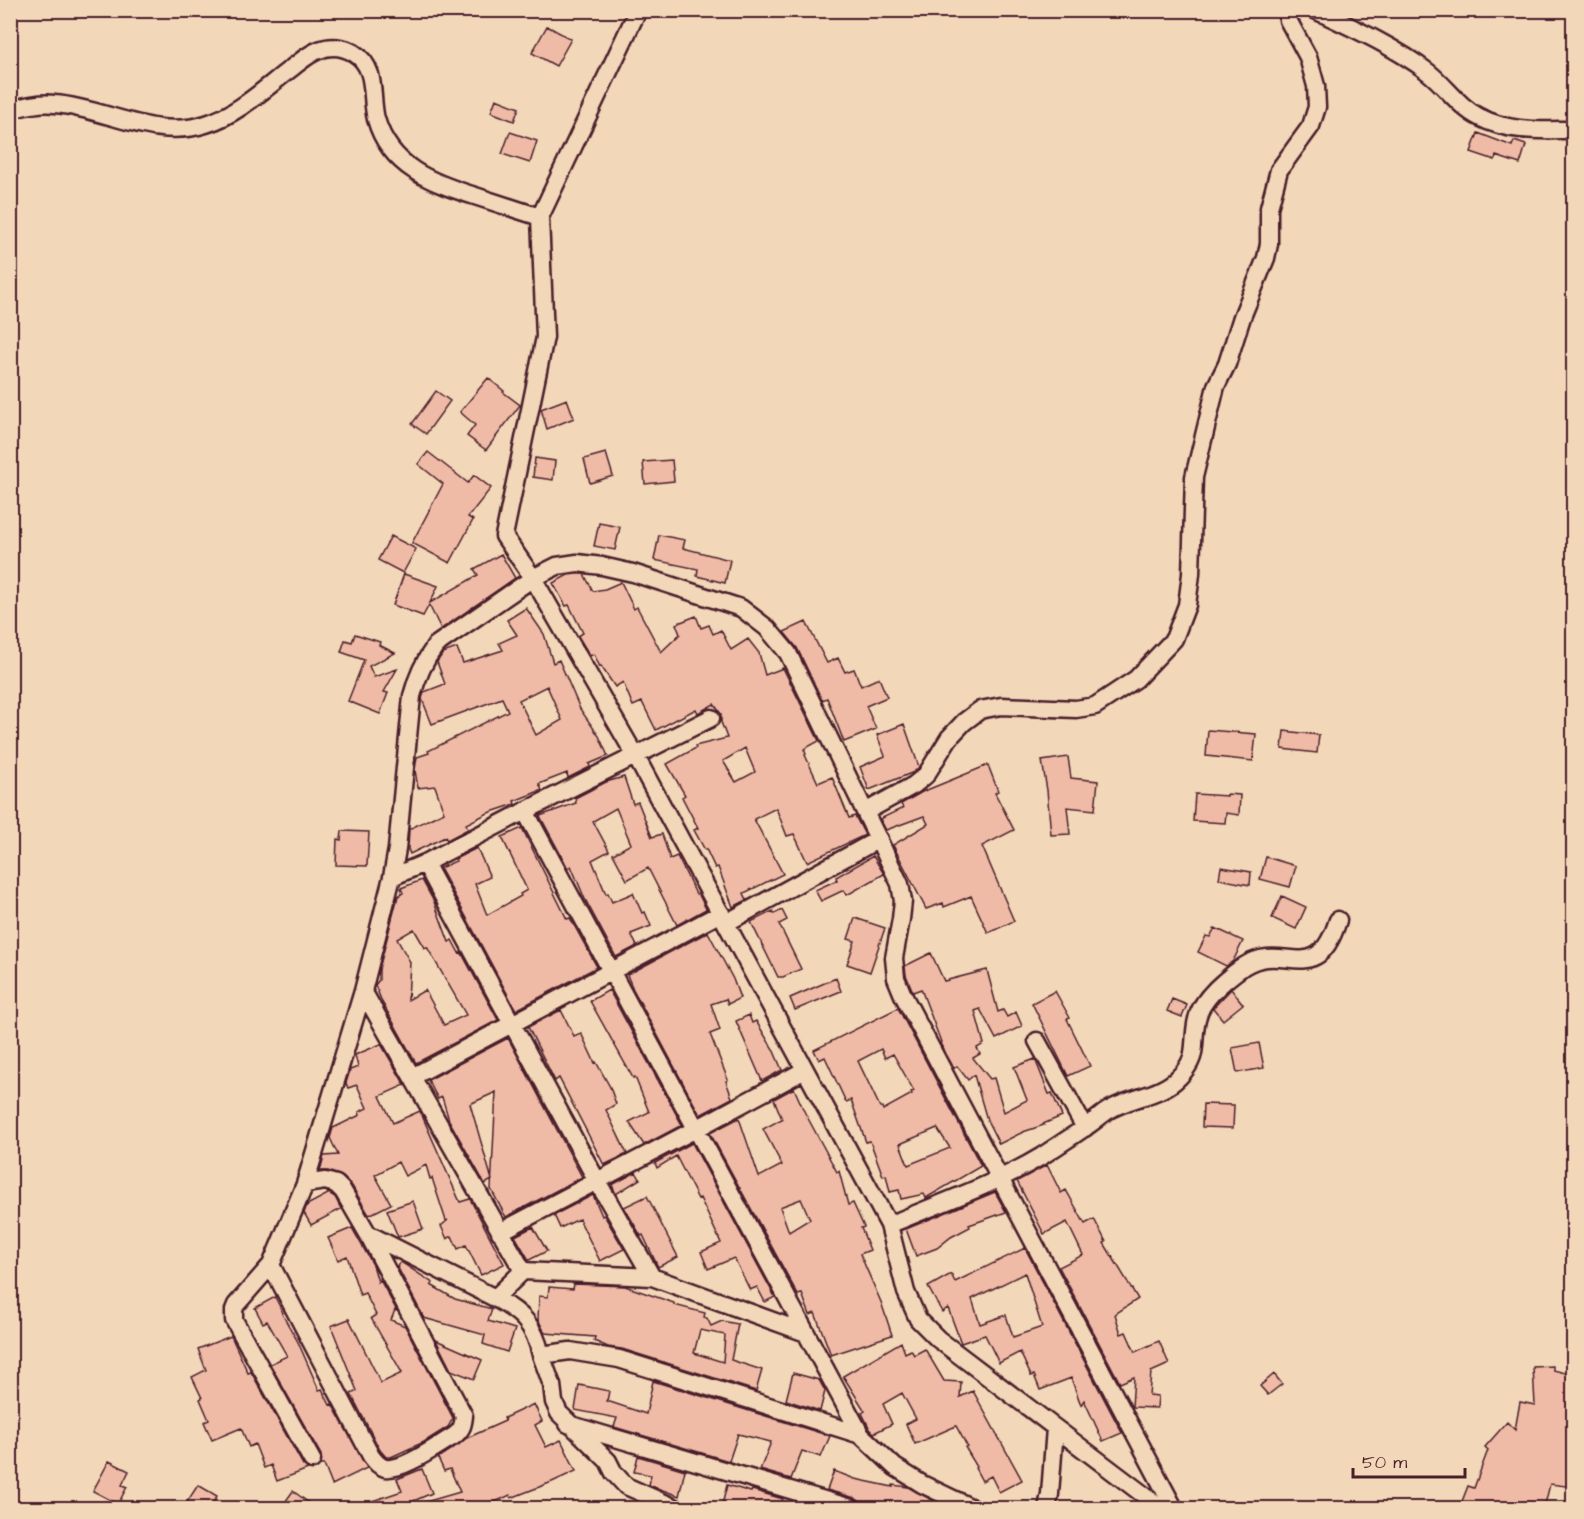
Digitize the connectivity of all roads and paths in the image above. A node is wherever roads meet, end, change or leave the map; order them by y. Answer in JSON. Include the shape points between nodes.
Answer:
{"nodes":[{"id":1,"x":638,"y":10,"type":"edge"},
{"id":2,"x":1289,"y":10,"type":"edge"},
{"id":3,"x":1315,"y":10,"type":"edge"},
{"id":4,"x":10,"y":110,"type":"edge"},
{"id":5,"x":1574,"y":130,"type":"edge"},
{"id":6,"x":540,"y":217,"type":"junction"},
{"id":7,"x":533,"y":578,"type":"junction"},
{"id":8,"x":711,"y":718,"type":"dead end"},
{"id":9,"x":635,"y":755,"type":"junction"},
{"id":10,"x":525,"y":811,"type":"junction"},
{"id":11,"x":865,"y":812,"type":"junction"},
{"id":12,"x":879,"y":839,"type":"junction"},
{"id":13,"x":424,"y":863,"type":"junction"},
{"id":14,"x":392,"y":877,"type":"junction"},
{"id":15,"x":723,"y":918,"type":"junction"},
{"id":16,"x":1338,"y":920,"type":"dead end"},
{"id":17,"x":612,"y":972,"type":"junction"},
{"id":18,"x":363,"y":991,"type":"junction"},
{"id":19,"x":512,"y":1024,"type":"junction"},
{"id":20,"x":1037,"y":1041,"type":"dead end"},
{"id":21,"x":805,"y":1070,"type":"junction"},
{"id":22,"x":412,"y":1077,"type":"junction"},
{"id":23,"x":1085,"y":1128,"type":"junction"},
{"id":24,"x":696,"y":1129,"type":"junction"},
{"id":25,"x":1000,"y":1178,"type":"junction"},
{"id":26,"x":597,"y":1181,"type":"junction"},
{"id":27,"x":305,"y":1184,"type":"junction"},
{"id":28,"x":889,"y":1225,"type":"junction"},
{"id":29,"x":500,"y":1232,"type":"junction"},
{"id":30,"x":368,"y":1234,"type":"junction"},
{"id":31,"x":271,"y":1264,"type":"junction"},
{"id":32,"x":523,"y":1271,"type":"junction"},
{"id":33,"x":652,"y":1277,"type":"junction"},
{"id":34,"x":495,"y":1298,"type":"junction"},
{"id":35,"x":806,"y":1333,"type":"junction"},
{"id":36,"x":541,"y":1355,"type":"junction"},
{"id":37,"x":568,"y":1424,"type":"junction"},
{"id":38,"x":1055,"y":1428,"type":"junction"},
{"id":39,"x":861,"y":1435,"type":"junction"},
{"id":40,"x":312,"y":1460,"type":"dead end"},
{"id":41,"x":676,"y":1509,"type":"edge"},
{"id":42,"x":851,"y":1509,"type":"edge"},
{"id":43,"x":972,"y":1509,"type":"edge"},
{"id":44,"x":1047,"y":1509,"type":"edge"},
{"id":45,"x":1161,"y":1509,"type":"edge"},
{"id":46,"x":1174,"y":1509,"type":"edge"}],
"edges":[{"from":1,"to":6,"type":"street"},
{"from":2,"to":11,"type":"street","via":[[1288,20],[1308,57],[1317,107],[1311,126],[1279,170],[1269,208],[1266,258],[1216,386],[1194,477],[1187,605],[1174,639],[1136,679],[1095,706],[1076,710],[1001,706],[980,710],[949,738],[926,775]]},
{"from":3,"to":5,"type":"street","via":[[1401,54],[1480,117],[1530,131]]},
{"from":4,"to":6,"type":"street","via":[[54,103],[149,127],[191,128],[226,116],[319,50],[346,49],[367,66],[381,132],[407,166],[436,184]]},
{"from":6,"to":7,"type":"street","via":[[545,337],[504,536]]},
{"from":7,"to":9,"type":"street"},
{"from":7,"to":11,"type":"street","via":[[557,566],[602,566],[741,608],[767,628],[788,653]]},
{"from":7,"to":14,"type":"street","via":[[436,645],[424,660],[412,696]]},
{"from":8,"to":9,"type":"street"},
{"from":9,"to":10,"type":"street"},
{"from":9,"to":15,"type":"street"},
{"from":10,"to":13,"type":"street"},
{"from":10,"to":17,"type":"street"},
{"from":11,"to":12,"type":"street"},
{"from":12,"to":15,"type":"street"},
{"from":12,"to":25,"type":"street","via":[[900,884],[903,901],[894,958],[896,978]]},
{"from":13,"to":14,"type":"street"},
{"from":13,"to":19,"type":"street"},
{"from":14,"to":18,"type":"street"},
{"from":15,"to":17,"type":"street"},
{"from":15,"to":21,"type":"street"},
{"from":16,"to":23,"type":"street","via":[[1327,948],[1318,955],[1308,960],[1257,960],[1225,981],[1207,996],[1200,1008],[1194,1056],[1177,1080],[1109,1110]]},
{"from":17,"to":19,"type":"street"},
{"from":17,"to":24,"type":"street"},
{"from":18,"to":22,"type":"street"},
{"from":18,"to":27,"type":"street"},
{"from":19,"to":22,"type":"street"},
{"from":19,"to":26,"type":"street"},
{"from":20,"to":23,"type":"street"},
{"from":21,"to":24,"type":"street"},
{"from":21,"to":28,"type":"street"},
{"from":22,"to":29,"type":"street"},
{"from":23,"to":25,"type":"street"},
{"from":24,"to":26,"type":"street"},
{"from":24,"to":35,"type":"street"},
{"from":25,"to":28,"type":"street"},
{"from":25,"to":46,"type":"street"},
{"from":26,"to":29,"type":"street"},
{"from":26,"to":33,"type":"street"},
{"from":27,"to":30,"type":"street","via":[[336,1184]]},
{"from":27,"to":31,"type":"street"},
{"from":28,"to":38,"type":"street","via":[[906,1293],[918,1319],[938,1339]]},
{"from":29,"to":32,"type":"street"},
{"from":30,"to":31,"type":"street","via":[[464,1416],[460,1432],[400,1467],[383,1467],[371,1456]]},
{"from":30,"to":34,"type":"street"},
{"from":31,"to":40,"type":"street","via":[[236,1305],[234,1320]]},
{"from":32,"to":33,"type":"street"},
{"from":32,"to":34,"type":"street"},
{"from":33,"to":35,"type":"street"},
{"from":34,"to":36,"type":"street","via":[[512,1307],[536,1333]]},
{"from":35,"to":39,"type":"street"},
{"from":36,"to":37,"type":"street","via":[[558,1413]]},
{"from":36,"to":39,"type":"street","via":[[570,1351],[619,1359]]},
{"from":37,"to":41,"type":"street","via":[[608,1461],[626,1486]]},
{"from":37,"to":42,"type":"street"},
{"from":38,"to":44,"type":"street"},
{"from":38,"to":45,"type":"street"},
{"from":39,"to":43,"type":"street","via":[[895,1467]]}]}
